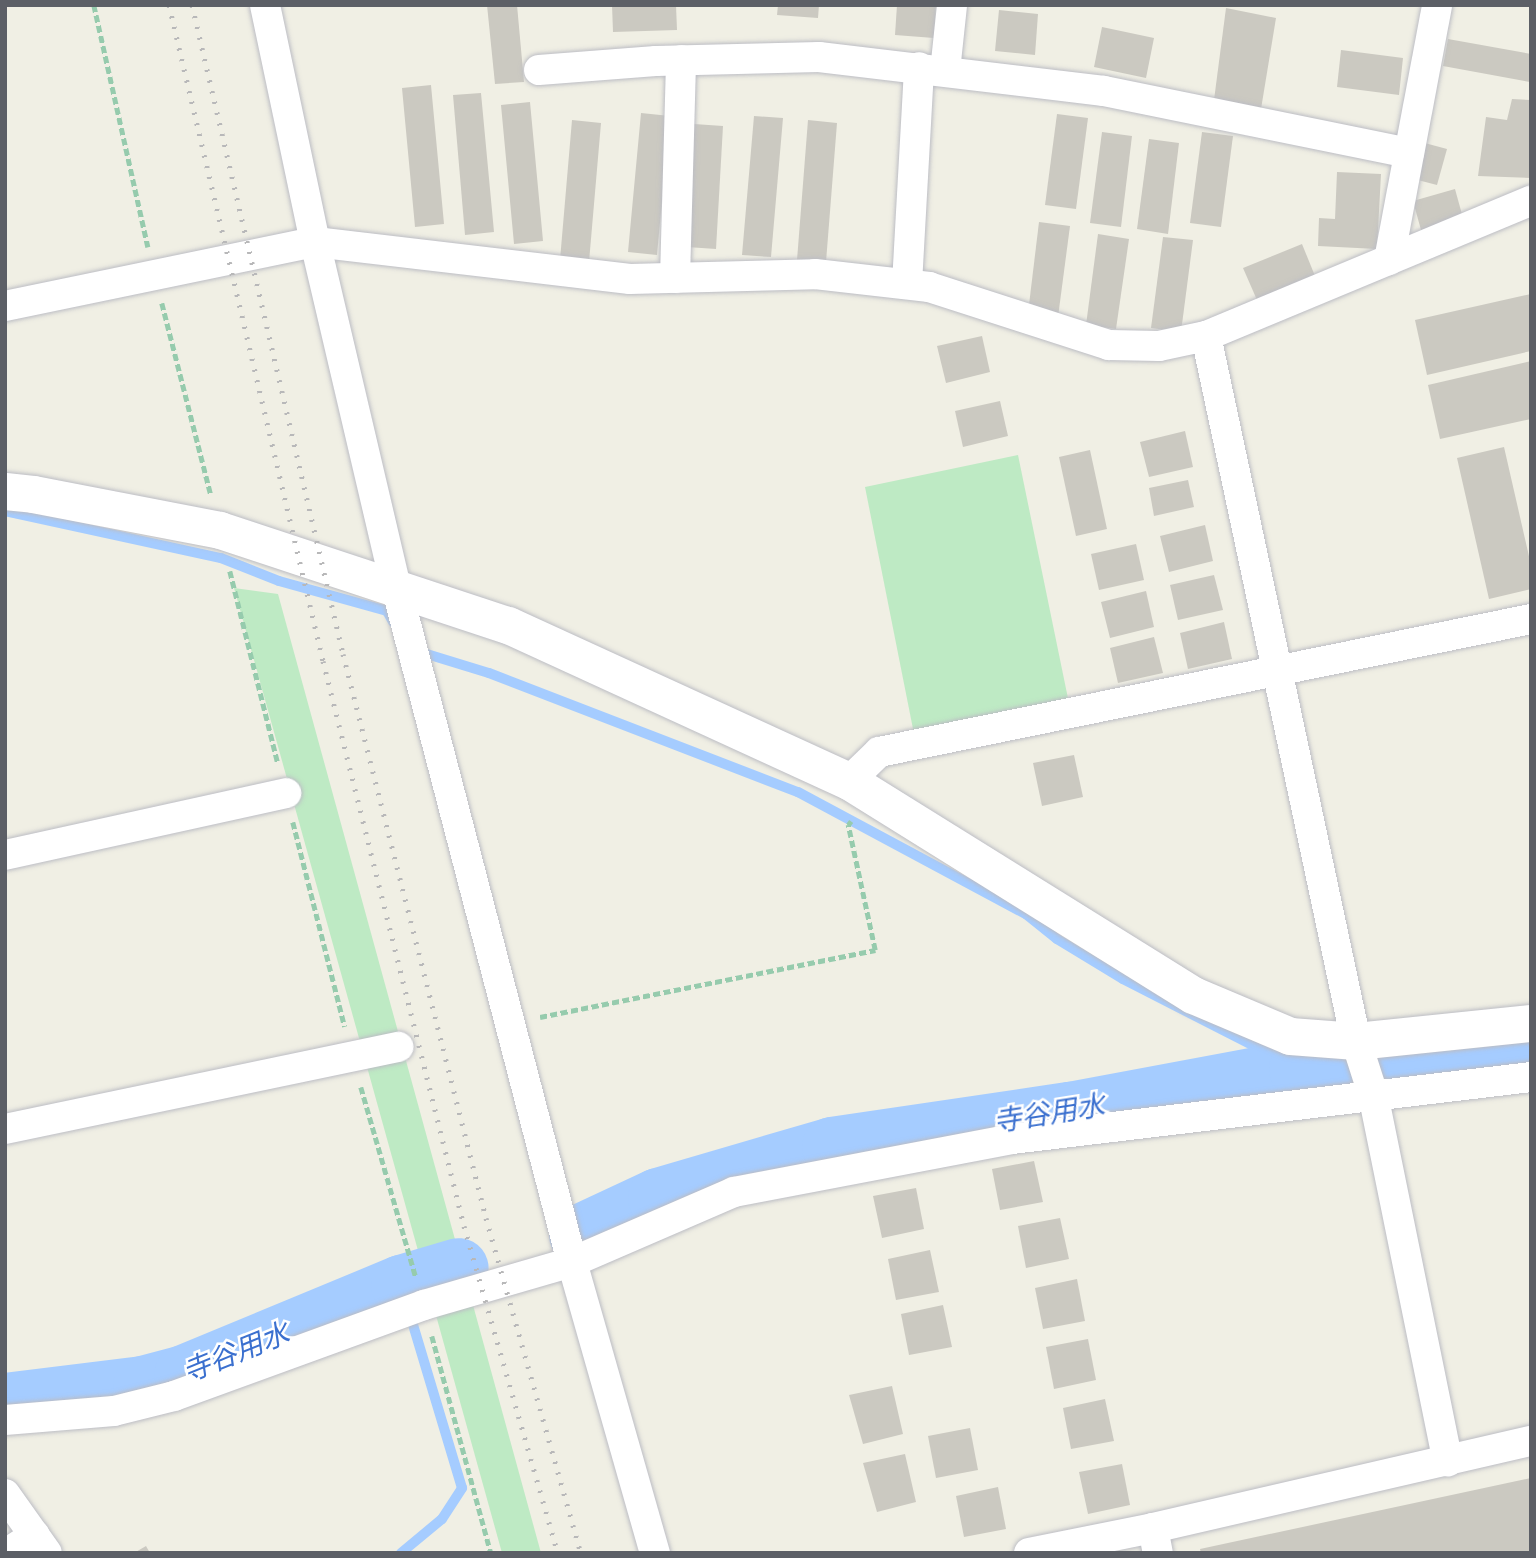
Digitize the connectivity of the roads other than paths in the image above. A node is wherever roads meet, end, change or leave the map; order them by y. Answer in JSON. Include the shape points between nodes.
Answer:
{"nodes":[{"id":1,"x":265,"y":5,"type":"edge"},
{"id":2,"x":952,"y":5,"type":"edge"},
{"id":3,"x":1437,"y":5,"type":"edge"},
{"id":4,"x":681,"y":60,"type":"junction"},
{"id":5,"x":932,"y":69,"type":"junction"},
{"id":6,"x":539,"y":70,"type":"dead end"},
{"id":7,"x":1409,"y":153,"type":"junction"},
{"id":8,"x":1531,"y":201,"type":"edge"},
{"id":9,"x":315,"y":242,"type":"junction"},
{"id":10,"x":1389,"y":260,"type":"junction"},
{"id":11,"x":675,"y":278,"type":"junction"},
{"id":12,"x":907,"y":284,"type":"junction"},
{"id":13,"x":5,"y":306,"type":"edge"},
{"id":14,"x":1206,"y":336,"type":"junction"},
{"id":15,"x":5,"y":491,"type":"edge"},
{"id":16,"x":396,"y":586,"type":"junction"},
{"id":17,"x":1531,"y":619,"type":"edge"},
{"id":18,"x":1275,"y":671,"type":"junction"},
{"id":19,"x":859,"y":787,"type":"junction"},
{"id":20,"x":286,"y":793,"type":"dead end"},
{"id":21,"x":5,"y":855,"type":"edge"},
{"id":22,"x":1531,"y":1023,"type":"edge"},
{"id":23,"x":1356,"y":1041,"type":"junction"},
{"id":24,"x":400,"y":1047,"type":"dead end"},
{"id":25,"x":1531,"y":1077,"type":"edge"},
{"id":26,"x":1373,"y":1094,"type":"junction"},
{"id":27,"x":5,"y":1129,"type":"edge"},
{"id":28,"x":572,"y":1262,"type":"junction"},
{"id":29,"x":5,"y":1420,"type":"edge"},
{"id":30,"x":1531,"y":1441,"type":"edge"},
{"id":31,"x":1448,"y":1461,"type":"junction"},
{"id":32,"x":5,"y":1494,"type":"edge"},
{"id":33,"x":1156,"y":1540,"type":"edge"},
{"id":34,"x":41,"y":1544,"type":"edge"},
{"id":35,"x":7,"y":1553,"type":"edge"},
{"id":36,"x":655,"y":1553,"type":"edge"},
{"id":37,"x":1029,"y":1553,"type":"edge"}],
"edges":[{"from":1,"to":9,"type":"street"},
{"from":2,"to":5,"type":"street"},
{"from":3,"to":7,"type":"street"},
{"from":4,"to":5,"type":"street","via":[[819,57]]},
{"from":4,"to":6,"type":"street"},
{"from":4,"to":11,"type":"street"},
{"from":5,"to":7,"type":"street","via":[[1104,91]]},
{"from":5,"to":12,"type":"street"},
{"from":7,"to":10,"type":"street"},
{"from":8,"to":10,"type":"street"},
{"from":9,"to":11,"type":"street","via":[[630,279]]},
{"from":9,"to":13,"type":"street"},
{"from":9,"to":16,"type":"street"},
{"from":10,"to":14,"type":"street"},
{"from":11,"to":12,"type":"street","via":[[815,274]]},
{"from":12,"to":14,"type":"street","via":[[1109,345],[1159,346]]},
{"from":14,"to":18,"type":"street"},
{"from":15,"to":16,"type":"street","via":[[220,530]]},
{"from":16,"to":19,"type":"street","via":[[508,625]]},
{"from":16,"to":28,"type":"street"},
{"from":17,"to":18,"type":"street"},
{"from":18,"to":19,"type":"street","via":[[879,752]]},
{"from":18,"to":23,"type":"street"},
{"from":19,"to":23,"type":"street","via":[[1192,995],[1290,1036]]},
{"from":20,"to":21,"type":"street"},
{"from":22,"to":23,"type":"street"},
{"from":23,"to":26,"type":"street"},
{"from":24,"to":27,"type":"street"},
{"from":25,"to":26,"type":"street"},
{"from":26,"to":28,"type":"street","via":[[1012,1139],[734,1192]]},
{"from":26,"to":31,"type":"street"},
{"from":28,"to":29,"type":"street","via":[[424,1305],[174,1396],[114,1411]]},
{"from":28,"to":36,"type":"street"},
{"from":30,"to":31,"type":"street"},
{"from":31,"to":33,"type":"street"},
{"from":32,"to":34,"type":"street"},
{"from":33,"to":37,"type":"street"},
{"from":34,"to":35,"type":"street"}]}
